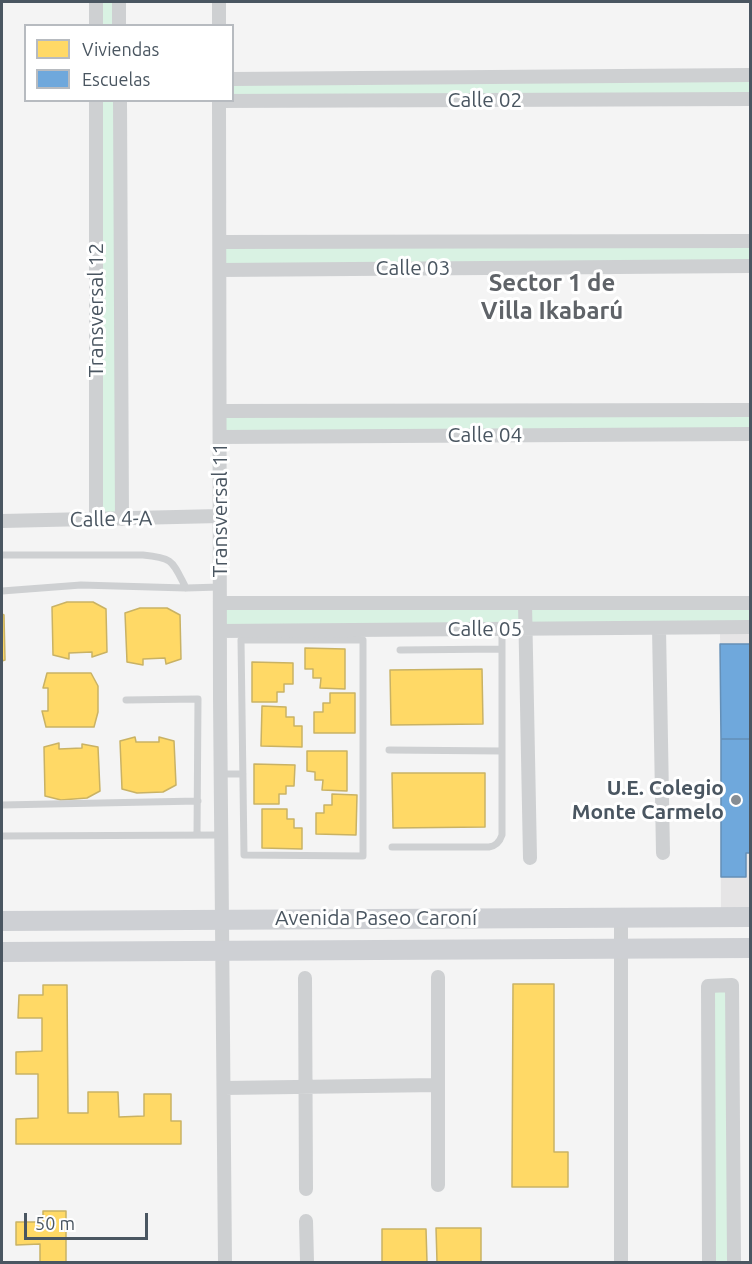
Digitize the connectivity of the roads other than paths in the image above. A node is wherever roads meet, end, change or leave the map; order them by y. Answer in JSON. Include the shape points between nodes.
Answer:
{"nodes":[{"id":1,"x":96,"y":2,"type":"edge"},
{"id":2,"x":119,"y":2,"type":"edge"},
{"id":3,"x":219,"y":2,"type":"edge"},
{"id":4,"x":96,"y":24,"type":"edge"},
{"id":5,"x":119,"y":24,"type":"edge"},
{"id":6,"x":219,"y":24,"type":"edge"},
{"id":7,"x":750,"y":75,"type":"edge"},
{"id":8,"x":519,"y":77,"type":"junction"},
{"id":9,"x":234,"y":79,"type":"edge"},
{"id":10,"x":750,"y":99,"type":"edge"},
{"id":11,"x":519,"y":100,"type":"junction"},
{"id":12,"x":234,"y":101,"type":"edge"},
{"id":13,"x":96,"y":102,"type":"edge"},
{"id":14,"x":120,"y":102,"type":"edge"},
{"id":15,"x":219,"y":102,"type":"edge"},
{"id":16,"x":750,"y":241,"type":"edge"},
{"id":17,"x":220,"y":242,"type":"junction"},
{"id":18,"x":522,"y":242,"type":"junction"},
{"id":19,"x":96,"y":253,"type":"junction"},
{"id":20,"x":120,"y":254,"type":"junction"},
{"id":21,"x":373,"y":255,"type":"junction"},
{"id":22,"x":750,"y":266,"type":"edge"},
{"id":23,"x":523,"y":267,"type":"junction"},
{"id":24,"x":220,"y":270,"type":"junction"},
{"id":25,"x":512,"y":410,"type":"junction"},
{"id":26,"x":750,"y":410,"type":"edge"},
{"id":27,"x":220,"y":411,"type":"junction"},
{"id":28,"x":750,"y":434,"type":"edge"},
{"id":29,"x":513,"y":435,"type":"junction"},
{"id":30,"x":220,"y":437,"type":"junction"},
{"id":31,"x":220,"y":516,"type":"junction"},
{"id":32,"x":96,"y":519,"type":"junction"},
{"id":33,"x":122,"y":519,"type":"junction"},
{"id":34,"x":2,"y":521,"type":"edge"},
{"id":35,"x":2,"y":555,"type":"edge"},
{"id":36,"x":220,"y":587,"type":"junction"},
{"id":37,"x":186,"y":588,"type":"junction"},
{"id":38,"x":2,"y":591,"type":"edge"},
{"id":39,"x":220,"y":603,"type":"junction"},
{"id":40,"x":525,"y":603,"type":"junction"},
{"id":41,"x":596,"y":603,"type":"junction"},
{"id":42,"x":651,"y":603,"type":"junction"},
{"id":43,"x":750,"y":603,"type":"edge"},
{"id":44,"x":750,"y":627,"type":"edge"},
{"id":45,"x":596,"y":628,"type":"junction"},
{"id":46,"x":655,"y":628,"type":"junction"},
{"id":47,"x":502,"y":629,"type":"junction"},
{"id":48,"x":525,"y":629,"type":"junction"},
{"id":49,"x":220,"y":631,"type":"junction"},
{"id":50,"x":502,"y":649,"type":"junction"},
{"id":51,"x":400,"y":650,"type":"dead end"},
{"id":52,"x":126,"y":700,"type":"dead end"},
{"id":53,"x":388,"y":750,"type":"dead end"},
{"id":54,"x":502,"y":751,"type":"junction"},
{"id":55,"x":221,"y":774,"type":"junction"},
{"id":56,"x":243,"y":774,"type":"junction"},
{"id":57,"x":198,"y":801,"type":"junction"},
{"id":58,"x":2,"y":805,"type":"edge"},
{"id":59,"x":197,"y":835,"type":"junction"},
{"id":60,"x":222,"y":835,"type":"junction"},
{"id":61,"x":2,"y":836,"type":"edge"},
{"id":62,"x":392,"y":847,"type":"dead end"},
{"id":63,"x":663,"y":853,"type":"dead end"},
{"id":64,"x":530,"y":858,"type":"dead end"},
{"id":65,"x":750,"y":916,"type":"edge"},
{"id":66,"x":621,"y":917,"type":"junction"},
{"id":67,"x":223,"y":919,"type":"junction"},
{"id":68,"x":2,"y":921,"type":"edge"},
{"id":69,"x":750,"y":948,"type":"edge"},
{"id":70,"x":621,"y":949,"type":"junction"},
{"id":71,"x":223,"y":951,"type":"junction"},
{"id":72,"x":2,"y":952,"type":"edge"},
{"id":73,"x":438,"y":977,"type":"dead end"},
{"id":74,"x":305,"y":978,"type":"dead end"},
{"id":75,"x":438,"y":1085,"type":"junction"},
{"id":76,"x":306,"y":1087,"type":"junction"},
{"id":77,"x":224,"y":1088,"type":"junction"},
{"id":78,"x":438,"y":1185,"type":"dead end"},
{"id":79,"x":306,"y":1189,"type":"dead end"},
{"id":80,"x":306,"y":1221,"type":"dead end"},
{"id":81,"x":225,"y":1263,"type":"edge"},
{"id":82,"x":307,"y":1263,"type":"edge"},
{"id":83,"x":621,"y":1263,"type":"edge"},
{"id":84,"x":709,"y":1263,"type":"edge"},
{"id":85,"x":734,"y":1263,"type":"edge"}],
"edges":[{"from":1,"to":4,"type":"street"},
{"from":2,"to":5,"type":"street"},
{"from":3,"to":6,"type":"street"},
{"from":7,"to":8,"type":"street","name":"Calle 02"},
{"from":8,"to":9,"type":"street","name":"Calle 02"},
{"from":8,"to":11,"type":"street"},
{"from":10,"to":11,"type":"street","name":"Calle 02"},
{"from":11,"to":12,"type":"street","name":"Calle 02"},
{"from":13,"to":19,"type":"street","name":"Transversal 12"},
{"from":14,"to":20,"type":"street","name":"Transversal 12"},
{"from":15,"to":17,"type":"street","name":"Transversal 11"},
{"from":16,"to":18,"type":"street","name":"Calle 03"},
{"from":17,"to":21,"type":"street","name":"Calle 03"},
{"from":17,"to":24,"type":"street","name":"Transversal 11"},
{"from":18,"to":21,"type":"street","name":"Calle 03"},
{"from":18,"to":23,"type":"street"},
{"from":19,"to":20,"type":"street"},
{"from":19,"to":32,"type":"street","name":"Transversal 12"},
{"from":20,"to":33,"type":"street","name":"Transversal 12"},
{"from":21,"to":23,"type":"street","name":"Calle 03"},
{"from":21,"to":24,"type":"street","name":"Calle 03"},
{"from":22,"to":23,"type":"street","name":"Calle 03"},
{"from":24,"to":27,"type":"street","name":"Transversal 11"},
{"from":25,"to":26,"type":"street","name":"Calle 04"},
{"from":25,"to":27,"type":"street","name":"Calle 04"},
{"from":25,"to":29,"type":"street"},
{"from":27,"to":30,"type":"street","name":"Transversal 11"},
{"from":28,"to":29,"type":"street","name":"Calle 04"},
{"from":29,"to":30,"type":"street","name":"Calle 04"},
{"from":30,"to":31,"type":"street","name":"Transversal 11"},
{"from":31,"to":33,"type":"street","name":"Calle 4-A"},
{"from":31,"to":36,"type":"street","name":"Transversal 11"},
{"from":32,"to":33,"type":"street","name":"Calle 4-A"},
{"from":32,"to":34,"type":"street","name":"Calle 4-A"},
{"from":35,"to":37,"type":"lane","via":[[161,557],[171,561]]},
{"from":36,"to":37,"type":"lane"},
{"from":36,"to":39,"type":"street","name":"Transversal 11"},
{"from":37,"to":38,"type":"lane","via":[[81,585]]},
{"from":39,"to":40,"type":"street","name":"Calle 05"},
{"from":39,"to":49,"type":"street","name":"Transversal 11"},
{"from":40,"to":41,"type":"street","name":"Calle 05"},
{"from":40,"to":48,"type":"street"},
{"from":41,"to":42,"type":"street","name":"Calle 05"},
{"from":41,"to":45,"type":"street"},
{"from":42,"to":43,"type":"street","name":"Calle 05"},
{"from":42,"to":46,"type":"street"},
{"from":44,"to":46,"type":"street","name":"Calle 05"},
{"from":45,"to":46,"type":"street","name":"Calle 05"},
{"from":45,"to":48,"type":"street","name":"Calle 05"},
{"from":46,"to":63,"type":"street"},
{"from":47,"to":48,"type":"street","name":"Calle 05"},
{"from":47,"to":49,"type":"street","name":"Calle 05"},
{"from":47,"to":50,"type":"lane"},
{"from":48,"to":64,"type":"street"},
{"from":49,"to":55,"type":"street","name":"Transversal 11"},
{"from":50,"to":51,"type":"lane"},
{"from":50,"to":54,"type":"lane"},
{"from":52,"to":57,"type":"lane","via":[[198,699]]},
{"from":53,"to":54,"type":"lane"},
{"from":54,"to":62,"type":"lane","via":[[499,842],[493,847]]},
{"from":55,"to":56,"type":"lane"},
{"from":55,"to":60,"type":"street","name":"Transversal 11"},
{"from":56,"to":56,"type":"lane","via":[[241,640],[363,640],[363,856],[244,855]]},
{"from":57,"to":58,"type":"lane"},
{"from":57,"to":59,"type":"lane"},
{"from":59,"to":60,"type":"lane"},
{"from":59,"to":61,"type":"lane"},
{"from":60,"to":67,"type":"street","name":"Transversal 11"},
{"from":65,"to":66,"type":"street","name":"Avenida Paseo Caroní"},
{"from":66,"to":67,"type":"street","name":"Avenida Paseo Caroní"},
{"from":66,"to":70,"type":"street"},
{"from":67,"to":68,"type":"street","name":"Avenida Paseo Caroní"},
{"from":67,"to":71,"type":"street","name":"Transversal 11"},
{"from":69,"to":70,"type":"street","name":"Avenida Paseo Caroní"},
{"from":70,"to":71,"type":"street","name":"Avenida Paseo Caroní"},
{"from":70,"to":83,"type":"street"},
{"from":71,"to":72,"type":"street","name":"Avenida Paseo Caroní"},
{"from":71,"to":77,"type":"street","name":"Transversal 11"},
{"from":73,"to":75,"type":"street"},
{"from":74,"to":76,"type":"street"},
{"from":75,"to":76,"type":"street"},
{"from":75,"to":78,"type":"street"},
{"from":76,"to":77,"type":"street"},
{"from":76,"to":79,"type":"street"},
{"from":77,"to":81,"type":"street","name":"Transversal 11"},
{"from":80,"to":82,"type":"street"},
{"from":84,"to":85,"type":"street","via":[[708,986],[732,985]]}]}
